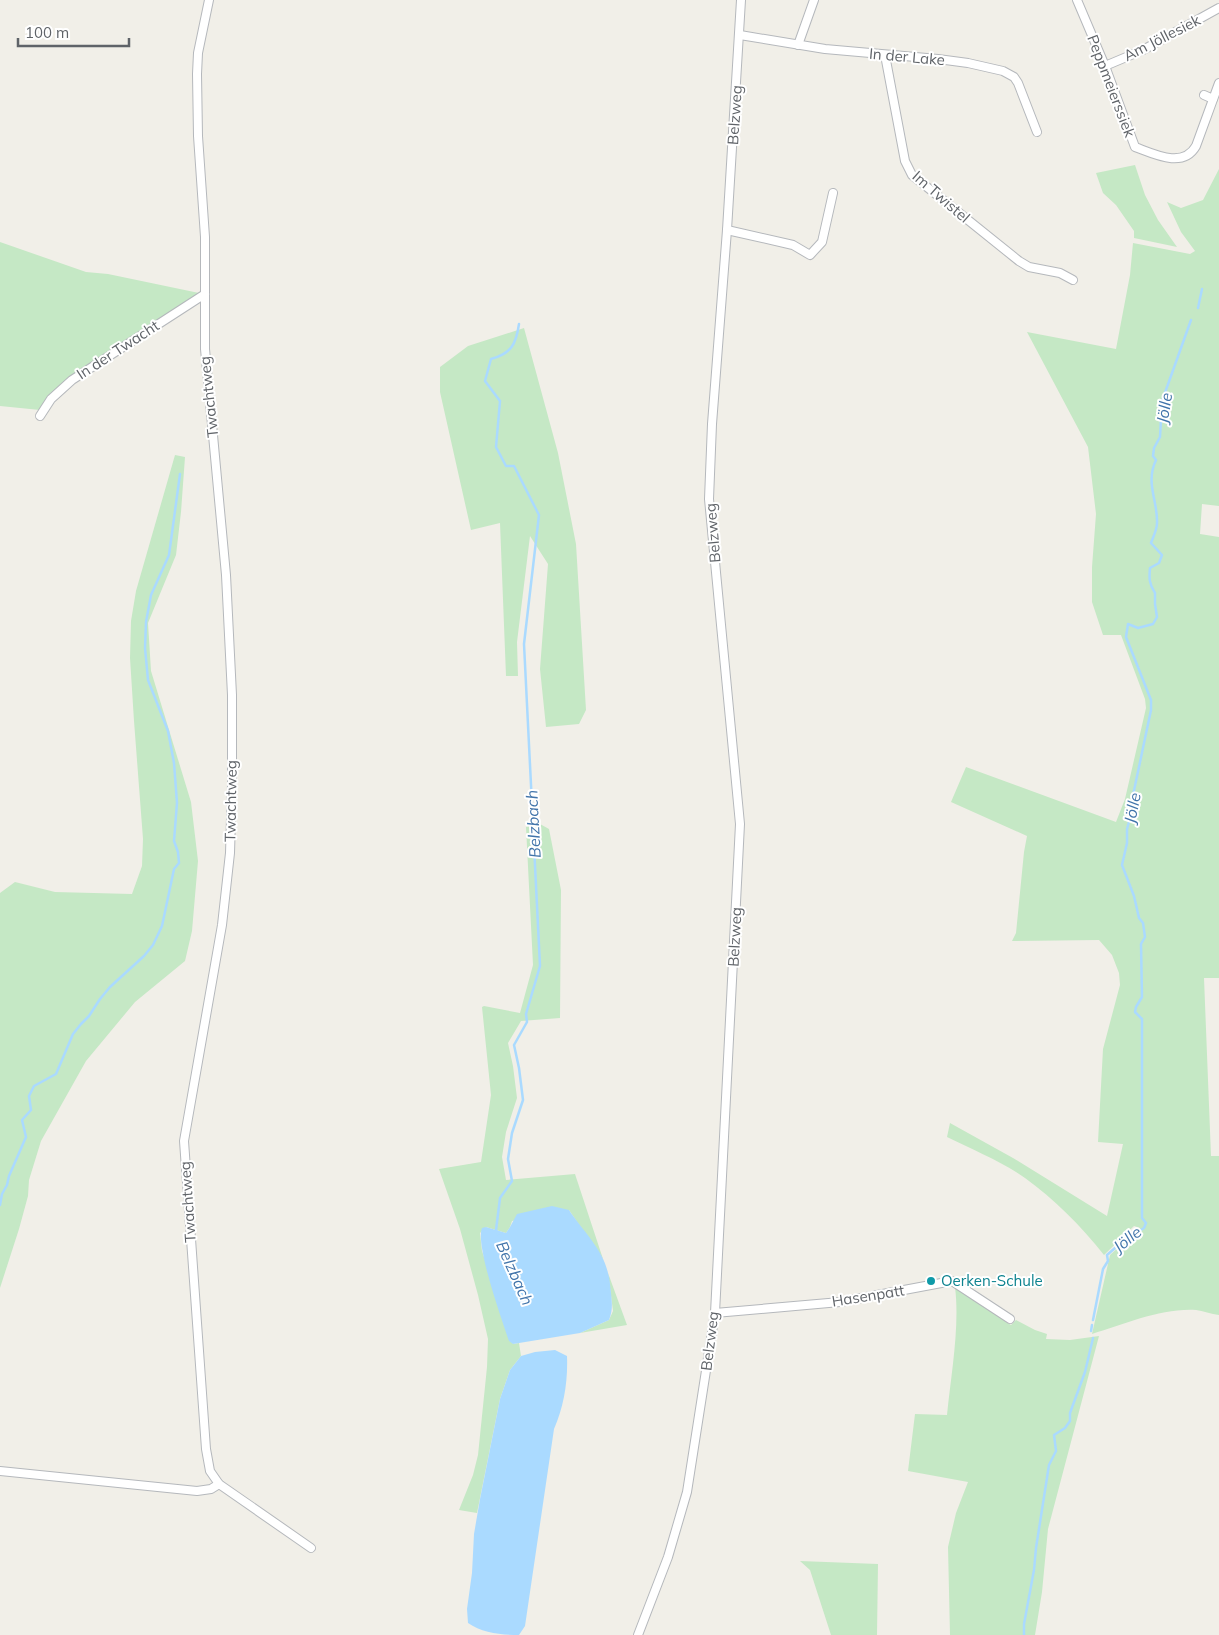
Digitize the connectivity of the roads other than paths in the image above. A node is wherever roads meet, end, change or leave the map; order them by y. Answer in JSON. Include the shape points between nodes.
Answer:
{"nodes":[{"id":1,"x":209,"y":0,"type":"edge"},
{"id":2,"x":742,"y":0,"type":"edge"},
{"id":3,"x":814,"y":0,"type":"edge"},
{"id":4,"x":1077,"y":0,"type":"edge"},
{"id":5,"x":1219,"y":8,"type":"edge"},
{"id":6,"x":740,"y":35,"type":"junction"},
{"id":7,"x":798,"y":45,"type":"junction"},
{"id":8,"x":885,"y":55,"type":"junction"},
{"id":9,"x":1105,"y":66,"type":"junction"},
{"id":10,"x":1219,"y":83,"type":"edge"},
{"id":11,"x":1204,"y":95,"type":"dead end"},
{"id":12,"x":1213,"y":99,"type":"junction"},
{"id":13,"x":1037,"y":132,"type":"dead end"},
{"id":14,"x":833,"y":193,"type":"dead end"},
{"id":15,"x":728,"y":230,"type":"junction"},
{"id":16,"x":1074,"y":280,"type":"dead end"},
{"id":17,"x":205,"y":294,"type":"junction"},
{"id":18,"x":40,"y":416,"type":"dead end"},
{"id":19,"x":714,"y":1313,"type":"junction"},
{"id":20,"x":1010,"y":1319,"type":"dead end"},
{"id":21,"x":0,"y":1471,"type":"edge"},
{"id":22,"x":219,"y":1484,"type":"junction"},
{"id":23,"x":311,"y":1548,"type":"dead end"},
{"id":24,"x":638,"y":1635,"type":"edge"}],
"edges":[{"from":1,"to":17,"type":"street","name":"Twachtweg","via":[[197,74]]},
{"from":2,"to":6,"type":"street","name":"Belzweg"},
{"from":3,"to":7,"type":"street"},
{"from":4,"to":9,"type":"street","name":"Peppmeierssiek"},
{"from":5,"to":9,"type":"street","name":"Am Jöllesiek","via":[[1142,50]]},
{"from":6,"to":7,"type":"street","name":"In der Lake"},
{"from":6,"to":15,"type":"street","name":"Belzweg"},
{"from":7,"to":8,"type":"street","name":"In der Lake"},
{"from":8,"to":13,"type":"street","name":"In der Lake","via":[[938,59],[1009,73],[1018,83]]},
{"from":8,"to":16,"type":"street","name":"Im Twistel","via":[[905,161],[912,175],[1019,261]]},
{"from":9,"to":12,"type":"street","name":"Peppmeierssiek","via":[[1135,147],[1149,152],[1176,159],[1189,154],[1196,146]]},
{"from":10,"to":12,"type":"street","name":"Peppmeierssiek"},
{"from":11,"to":12,"type":"street"},
{"from":14,"to":15,"type":"street","via":[[822,242],[810,255],[793,245]]},
{"from":15,"to":19,"type":"street","name":"Belzweg","via":[[709,499],[739,805],[740,847]]},
{"from":17,"to":18,"type":"street","name":"In der Twacht","via":[[72,380],[51,399]]},
{"from":17,"to":22,"type":"street","name":"Twachtweg","via":[[205,349],[226,575],[232,695],[232,794],[222,925],[184,1141],[206,1449],[210,1471]]},
{"from":19,"to":20,"type":"street","name":"Hasenpatt","via":[[840,1302],[952,1282]]},
{"from":19,"to":24,"type":"street","name":"Belzweg","via":[[687,1492],[668,1557]]},
{"from":21,"to":22,"type":"street","via":[[197,1491]]},
{"from":22,"to":23,"type":"street","name":"Twachtweg"}]}
